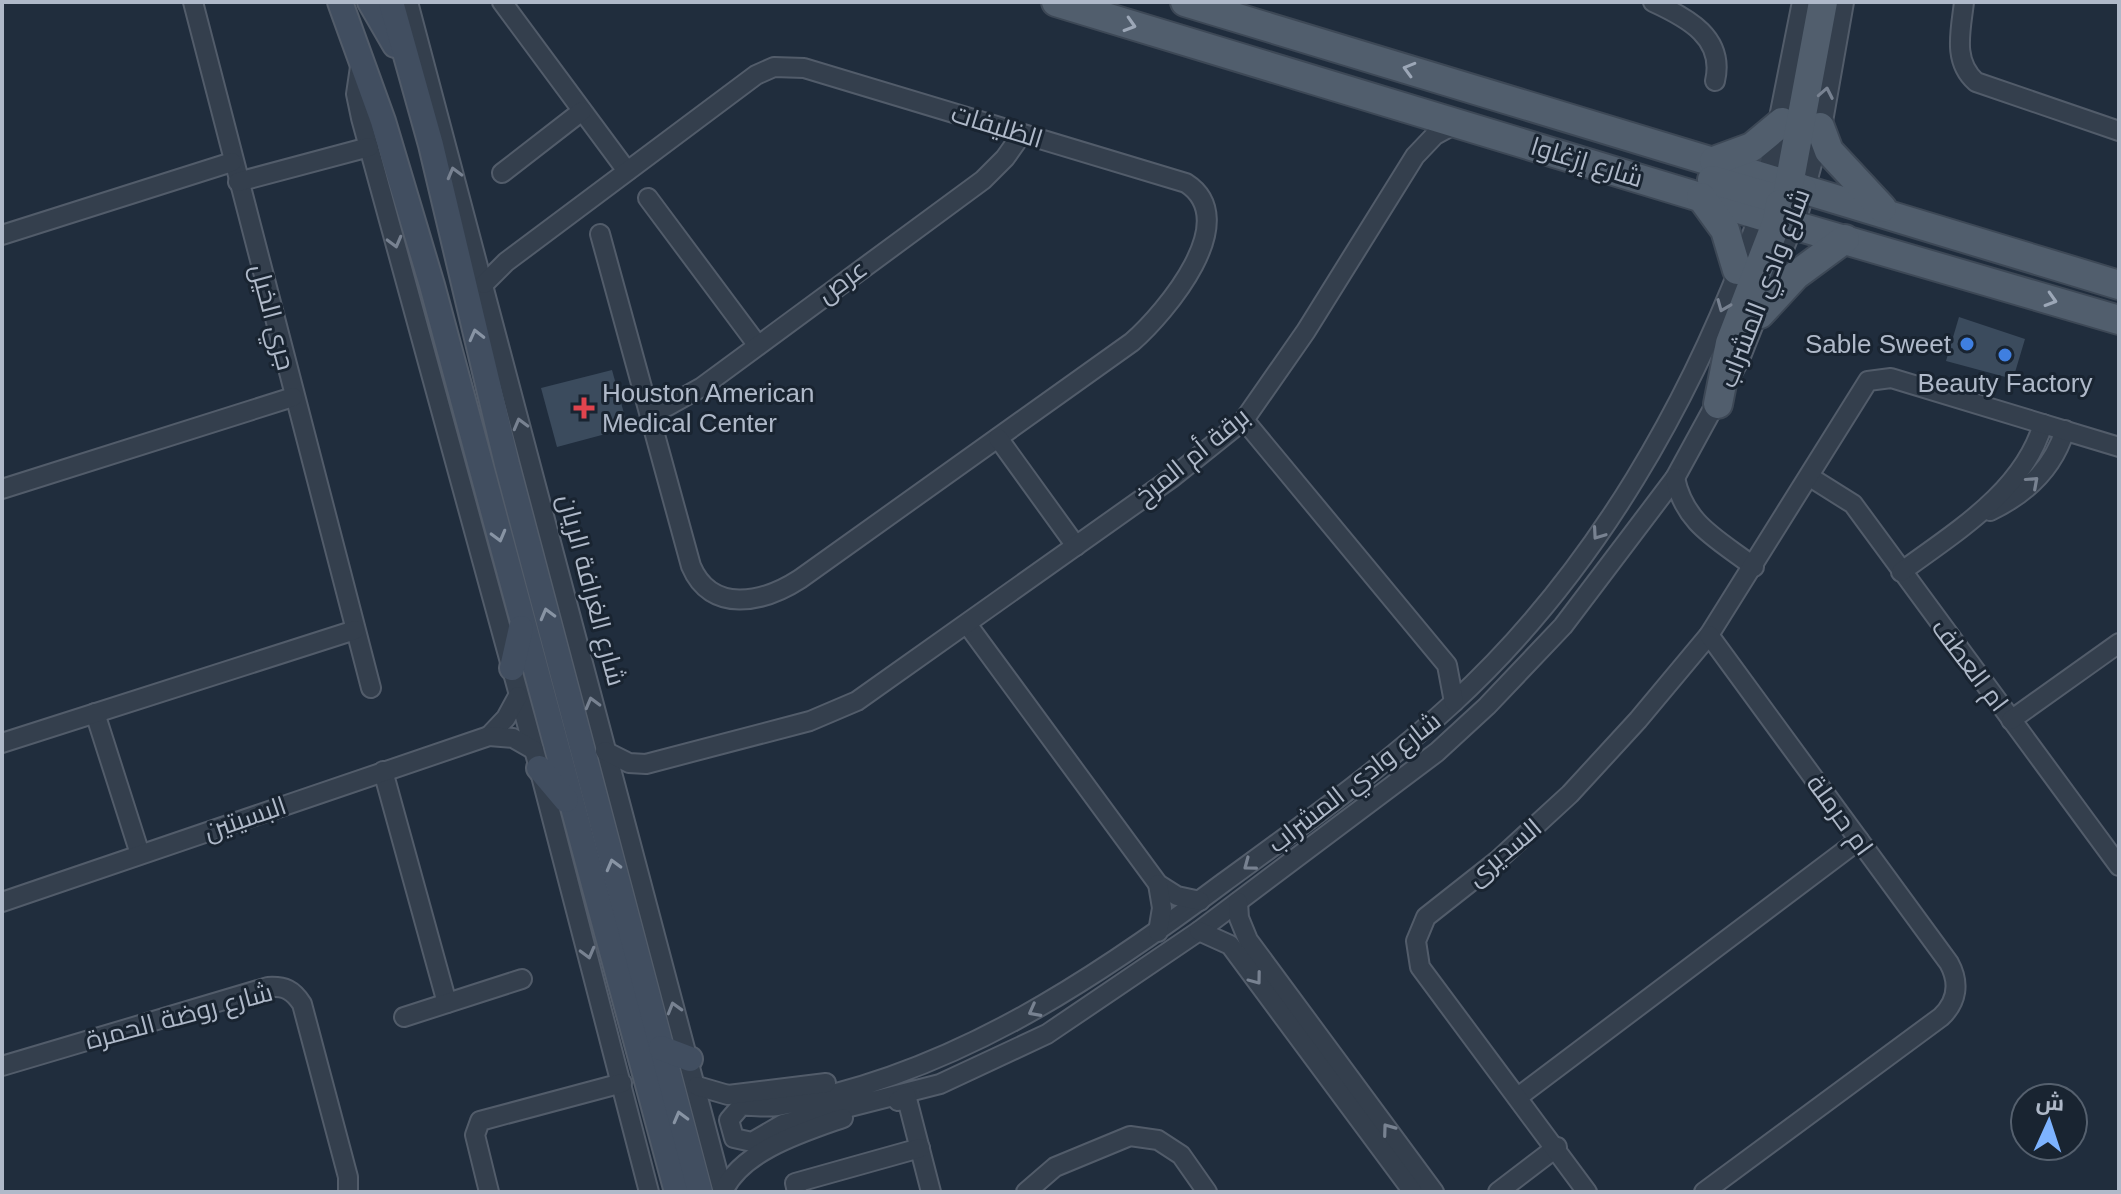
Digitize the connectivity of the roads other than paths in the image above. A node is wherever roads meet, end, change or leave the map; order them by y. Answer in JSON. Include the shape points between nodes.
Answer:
{"nodes":[{"id":1,"x":193,"y":2,"type":"edge"},
{"id":2,"x":340,"y":2,"type":"edge"},
{"id":3,"x":370,"y":2,"type":"edge"},
{"id":4,"x":391,"y":2,"type":"edge"},
{"id":5,"x":408,"y":2,"type":"edge"},
{"id":6,"x":502,"y":2,"type":"edge"},
{"id":7,"x":1056,"y":2,"type":"edge"},
{"id":8,"x":1185,"y":2,"type":"edge"},
{"id":9,"x":1653,"y":2,"type":"edge"},
{"id":10,"x":1804,"y":2,"type":"edge"},
{"id":11,"x":1823,"y":2,"type":"edge"},
{"id":12,"x":1842,"y":2,"type":"edge"},
{"id":13,"x":1964,"y":2,"type":"edge"},
{"id":14,"x":361,"y":58,"type":"junction"},
{"id":15,"x":410,"y":66,"type":"junction"},
{"id":16,"x":1715,"y":81,"type":"dead end"},
{"id":17,"x":1328,"y":84,"type":"junction"},
{"id":18,"x":1410,"y":109,"type":"junction"},
{"id":19,"x":582,"y":111,"type":"junction"},
{"id":20,"x":1782,"y":122,"type":"junction"},
{"id":21,"x":1457,"y":123,"type":"junction"},
{"id":22,"x":1820,"y":127,"type":"junction"},
{"id":23,"x":2119,"y":131,"type":"edge"},
{"id":24,"x":1022,"y":134,"type":"junction"},
{"id":25,"x":369,"y":147,"type":"junction"},
{"id":26,"x":1415,"y":156,"type":"junction"},
{"id":27,"x":1714,"y":161,"type":"junction"},
{"id":28,"x":232,"y":162,"type":"junction"},
{"id":29,"x":627,"y":171,"type":"junction"},
{"id":30,"x":502,"y":173,"type":"dead end"},
{"id":31,"x":238,"y":182,"type":"junction"},
{"id":32,"x":1701,"y":197,"type":"junction"},
{"id":33,"x":648,"y":198,"type":"dead end"},
{"id":34,"x":1782,"y":201,"type":"junction"},
{"id":35,"x":1885,"y":212,"type":"junction"},
{"id":36,"x":600,"y":234,"type":"dead end"},
{"id":37,"x":2,"y":235,"type":"edge"},
{"id":38,"x":1845,"y":239,"type":"junction"},
{"id":39,"x":474,"y":249,"type":"junction"},
{"id":40,"x":514,"y":256,"type":"junction"},
{"id":41,"x":1737,"y":270,"type":"junction"},
{"id":42,"x":2072,"y":270,"type":"junction"},
{"id":43,"x":484,"y":284,"type":"junction"},
{"id":44,"x":2119,"y":285,"type":"edge"},
{"id":45,"x":1760,"y":314,"type":"junction"},
{"id":46,"x":2119,"y":320,"type":"edge"},
{"id":47,"x":756,"y":343,"type":"junction"},
{"id":48,"x":293,"y":397,"type":"junction"},
{"id":49,"x":1718,"y":404,"type":"junction"},
{"id":50,"x":650,"y":411,"type":"junction"},
{"id":51,"x":1244,"y":420,"type":"junction"},
{"id":52,"x":2043,"y":424,"type":"junction"},
{"id":53,"x":2065,"y":430,"type":"junction"},
{"id":54,"x":998,"y":438,"type":"junction"},
{"id":55,"x":2119,"y":447,"type":"edge"},
{"id":56,"x":507,"y":464,"type":"junction"},
{"id":57,"x":1810,"y":477,"type":"junction"},
{"id":58,"x":534,"y":478,"type":"junction"},
{"id":59,"x":1675,"y":478,"type":"junction"},
{"id":60,"x":2,"y":489,"type":"edge"},
{"id":61,"x":1979,"y":514,"type":"junction"},
{"id":62,"x":1689,"y":516,"type":"junction"},
{"id":63,"x":1646,"y":520,"type":"junction"},
{"id":64,"x":1076,"y":546,"type":"junction"},
{"id":65,"x":1754,"y":567,"type":"junction"},
{"id":66,"x":1901,"y":572,"type":"junction"},
{"id":67,"x":522,"y":622,"type":"junction"},
{"id":68,"x":967,"y":624,"type":"junction"},
{"id":69,"x":355,"y":630,"type":"junction"},
{"id":70,"x":1709,"y":635,"type":"junction"},
{"id":71,"x":2119,"y":643,"type":"edge"},
{"id":72,"x":1447,"y":665,"type":"junction"},
{"id":73,"x":512,"y":668,"type":"junction"},
{"id":74,"x":1483,"y":674,"type":"junction"},
{"id":75,"x":371,"y":688,"type":"dead end"},
{"id":76,"x":518,"y":696,"type":"junction"},
{"id":77,"x":1454,"y":702,"type":"junction"},
{"id":78,"x":95,"y":713,"type":"junction"},
{"id":79,"x":2011,"y":720,"type":"junction"},
{"id":80,"x":489,"y":736,"type":"junction"},
{"id":81,"x":2,"y":743,"type":"edge"},
{"id":82,"x":605,"y":751,"type":"junction"},
{"id":83,"x":536,"y":759,"type":"junction"},
{"id":84,"x":646,"y":764,"type":"junction"},
{"id":85,"x":383,"y":771,"type":"junction"},
{"id":86,"x":618,"y":801,"type":"junction"},
{"id":87,"x":571,"y":805,"type":"junction"},
{"id":88,"x":1859,"y":840,"type":"junction"},
{"id":89,"x":140,"y":854,"type":"junction"},
{"id":90,"x":2119,"y":866,"type":"edge"},
{"id":91,"x":1158,"y":884,"type":"junction"},
{"id":92,"x":1200,"y":901,"type":"junction"},
{"id":93,"x":2,"y":902,"type":"edge"},
{"id":94,"x":1238,"y":902,"type":"junction"},
{"id":95,"x":1199,"y":931,"type":"junction"},
{"id":96,"x":1158,"y":932,"type":"junction"},
{"id":97,"x":522,"y":979,"type":"dead end"},
{"id":98,"x":447,"y":1003,"type":"junction"},
{"id":99,"x":404,"y":1017,"type":"dead end"},
{"id":100,"x":661,"y":1048,"type":"junction"},
{"id":101,"x":690,"y":1059,"type":"junction"},
{"id":102,"x":2,"y":1066,"type":"edge"},
{"id":103,"x":915,"y":1066,"type":"junction"},
{"id":104,"x":622,"y":1083,"type":"junction"},
{"id":105,"x":697,"y":1086,"type":"junction"},
{"id":106,"x":906,"y":1095,"type":"junction"},
{"id":107,"x":1518,"y":1097,"type":"junction"},
{"id":108,"x":1557,"y":1147,"type":"junction"},
{"id":109,"x":920,"y":1148,"type":"junction"},
{"id":110,"x":348,"y":1192,"type":"edge"},
{"id":111,"x":489,"y":1192,"type":"edge"},
{"id":112,"x":649,"y":1192,"type":"edge"},
{"id":113,"x":677,"y":1192,"type":"edge"},
{"id":114,"x":700,"y":1192,"type":"edge"},
{"id":115,"x":723,"y":1192,"type":"edge"},
{"id":116,"x":797,"y":1192,"type":"edge"},
{"id":117,"x":931,"y":1192,"type":"edge"},
{"id":118,"x":1026,"y":1192,"type":"edge"},
{"id":119,"x":1207,"y":1192,"type":"edge"},
{"id":120,"x":1413,"y":1192,"type":"edge"},
{"id":121,"x":1434,"y":1192,"type":"edge"},
{"id":122,"x":1498,"y":1192,"type":"edge"},
{"id":123,"x":1587,"y":1192,"type":"edge"},
{"id":124,"x":1704,"y":1192,"type":"edge"}],
"edges":[{"from":1,"to":28,"type":"street","name":"جري الخيل"},
{"from":2,"to":14,"type":"main road"},
{"from":3,"to":15,"type":"main road"},
{"from":4,"to":15,"type":"main road","name":"شارع الغرافة الريان"},
{"from":39,"to":5,"type":"street","name":"شارع الغرافة الريان","one_way":true},
{"from":6,"to":19,"type":"street"},
{"from":7,"to":17,"type":"main road","name":"شارع إزغاوا","one_way":true},
{"from":27,"to":8,"type":"main road","name":"شارع إزغاوا","one_way":true},
{"from":9,"to":16,"type":"street","via":[[1689,21],[1715,49],[1720,61]]},
{"from":10,"to":20,"type":"street","name":"شارع وادي المشراب"},
{"from":11,"to":34,"type":"main road"},
{"from":22,"to":12,"type":"street","name":"شارع وادي المشراب","one_way":true},
{"from":13,"to":23,"type":"street","via":[[1960,55],[1976,82]]},
{"from":14,"to":25,"type":"street","via":[[356,94]]},
{"from":14,"to":67,"type":"main road","one_way":true,"via":[[408,199]]},
{"from":56,"to":15,"type":"main road","name":"شارع الغرافة الريان","one_way":true},
{"from":17,"to":18,"type":"main road","name":"شارع إزغاوا"},
{"from":17,"to":34,"type":"main road","via":[[1445,101]]},
{"from":18,"to":21,"type":"main road","name":"شارع إزغاوا"},
{"from":18,"to":26,"type":"street","via":[[1420,135]]},
{"from":19,"to":29,"type":"street"},
{"from":19,"to":30,"type":"street"},
{"from":20,"to":27,"type":"main road","via":[[1752,147]]},
{"from":20,"to":34,"type":"street","name":"شارع وادي المشراب"},
{"from":21,"to":26,"type":"street","name":"برقة أم المرخ","via":[[1435,135]]},
{"from":21,"to":32,"type":"main road","name":"شارع إزغاوا"},
{"from":22,"to":34,"type":"street","name":"شارع وادي المشراب"},
{"from":22,"to":35,"type":"main road","via":[[1829,151]]},
{"from":24,"to":29,"type":"street","name":"الظليفات","via":[[784,65],[756,75]]},
{"from":24,"to":47,"type":"street","name":"عرص","via":[[983,180]]},
{"from":24,"to":54,"type":"street","name":"الظليفات","via":[[1186,183],[1202,197],[1208,221],[1194,265],[1146,330]]},
{"from":25,"to":31,"type":"street"},
{"from":25,"to":73,"type":"street","one_way":true},
{"from":26,"to":51,"type":"street","name":"برقة أم المرخ"},
{"from":27,"to":34,"type":"main road","name":"شارع إزغاوا"},
{"from":28,"to":31,"type":"street","name":"جري الخيل"},
{"from":28,"to":37,"type":"street"},
{"from":29,"to":40,"type":"street","name":"الظليفات"},
{"from":31,"to":48,"type":"street","name":"جري الخيل"},
{"from":32,"to":34,"type":"main road","name":"شارع إزغاوا"},
{"from":32,"to":41,"type":"main road","via":[[1725,230]]},
{"from":33,"to":47,"type":"street"},
{"from":34,"to":35,"type":"main road","name":"شارع إزغاوا"},
{"from":34,"to":38,"type":"main road","name":"شارع إزغاوا"},
{"from":34,"to":41,"type":"street","name":"شارع وادي المشراب"},
{"from":34,"to":42,"type":"main road","via":[[1988,262]]},
{"from":34,"to":45,"type":"street","name":"شارع وادي المشراب"},
{"from":34,"to":49,"type":"main road","via":[[1730,343]]},
{"from":35,"to":42,"type":"main road","name":"شارع إزغاوا"},
{"from":36,"to":50,"type":"street","name":"الظليفات"},
{"from":38,"to":45,"type":"main road","via":[[1796,275]]},
{"from":38,"to":46,"type":"main road","name":"شارع إزغاوا","one_way":true},
{"from":39,"to":40,"type":"street"},
{"from":39,"to":43,"type":"street","name":"شارع الغرافة الريان"},
{"from":40,"to":43,"type":"street","name":"الظليفات"},
{"from":41,"to":74,"type":"street","name":"شارع وادي المشراب","one_way":true,"via":[[1699,362],[1640,469],[1569,574]]},
{"from":42,"to":44,"type":"main road","name":"شارع إزغاوا"},
{"from":58,"to":43,"type":"street","name":"شارع الغرافة الريان","one_way":true},
{"from":45,"to":49,"type":"street","name":"شارع وادي المشراب"},
{"from":47,"to":50,"type":"street","name":"عرص","via":[[686,398]]},
{"from":48,"to":60,"type":"street"},
{"from":48,"to":69,"type":"street","name":"جري الخيل"},
{"from":49,"to":59,"type":"street","name":"شارع وادي المشراب"},
{"from":50,"to":54,"type":"street","name":"الظليفات","via":[[696,579],[706,591],[732,600],[761,598],[787,588]]},
{"from":51,"to":64,"type":"street","name":"برقة أم المرخ"},
{"from":51,"to":72,"type":"street"},
{"from":52,"to":53,"type":"street","name":"السديرى"},
{"from":52,"to":57,"type":"street","name":"السديرى","via":[[1891,378],[1874,378],[1860,388]]},
{"from":52,"to":61,"type":"street","via":[[2025,465]]},
{"from":53,"to":55,"type":"street","name":"السديرى"},
{"from":61,"to":53,"type":"street","one_way":true,"via":[[2034,483],[2051,463]]},
{"from":54,"to":64,"type":"street"},
{"from":56,"to":58,"type":"main road"},
{"from":100,"to":56,"type":"main road","name":"شارع الغرافة الريان","one_way":true},
{"from":57,"to":65,"type":"street","name":"السديرى"},
{"from":57,"to":66,"type":"street","name":"ام العطف","via":[[1853,504]]},
{"from":82,"to":58,"type":"street","name":"شارع الغرافة الريان","one_way":true},
{"from":59,"to":62,"type":"street"},
{"from":59,"to":63,"type":"street","name":"شارع وادي المشراب"},
{"from":61,"to":66,"type":"street"},
{"from":62,"to":63,"type":"street","via":[[1666,514]]},
{"from":62,"to":65,"type":"street"},
{"from":63,"to":94,"type":"street","name":"شارع وادي المشراب","via":[[1563,626],[1487,706],[1406,779]]},
{"from":64,"to":68,"type":"street","name":"برقة أم المرخ"},
{"from":65,"to":70,"type":"street","name":"السديرى"},
{"from":66,"to":79,"type":"street","name":"ام العطف"},
{"from":67,"to":73,"type":"main road"},
{"from":67,"to":87,"type":"main road"},
{"from":68,"to":84,"type":"street","name":"برقة أم المرخ","via":[[876,689],[837,710]]},
{"from":68,"to":91,"type":"street"},
{"from":69,"to":75,"type":"street","name":"جري الخيل"},
{"from":69,"to":78,"type":"street"},
{"from":70,"to":88,"type":"street","name":"ام حرملة"},
{"from":70,"to":107,"type":"street","name":"السديرى","via":[[1570,794],[1419,928],[1420,967]]},
{"from":71,"to":79,"type":"street"},
{"from":72,"to":74,"type":"street"},
{"from":72,"to":77,"type":"street"},
{"from":73,"to":76,"type":"street"},
{"from":74,"to":77,"type":"street","name":"شارع وادي المشراب"},
{"from":76,"to":80,"type":"street"},
{"from":76,"to":83,"type":"street"},
{"from":77,"to":92,"type":"street","name":"شارع وادي المشراب","one_way":true,"via":[[1406,745]]},
{"from":78,"to":81,"type":"street"},
{"from":78,"to":89,"type":"street"},
{"from":79,"to":90,"type":"street","name":"ام العطف"},
{"from":80,"to":83,"type":"street","via":[[513,738]]},
{"from":80,"to":85,"type":"street","name":"البسيتين"},
{"from":82,"to":84,"type":"street","via":[[629,763]]},
{"from":82,"to":86,"type":"street","name":"شارع الغرافة الريان"},
{"from":83,"to":87,"type":"main road"},
{"from":83,"to":104,"type":"street","one_way":true},
{"from":84,"to":86,"type":"street","via":[[627,780]]},
{"from":85,"to":89,"type":"street","name":"البسيتين"},
{"from":85,"to":98,"type":"street"},
{"from":101,"to":86,"type":"street","name":"شارع الغرافة الريان","one_way":true},
{"from":87,"to":113,"type":"main road"},
{"from":88,"to":107,"type":"street"},
{"from":88,"to":124,"type":"street","name":"ام حرملة","via":[[1952,969],[1953,1000],[1941,1017]]},
{"from":89,"to":93,"type":"street","name":"البسيتين"},
{"from":91,"to":92,"type":"street"},
{"from":91,"to":96,"type":"street"},
{"from":92,"to":96,"type":"street","name":"شارع وادي المشراب"},
{"from":94,"to":95,"type":"street","name":"شارع وادي المشراب"},
{"from":121,"to":94,"type":"street","one_way":true,"via":[[1248,940]]},
{"from":95,"to":106,"type":"street","name":"شارع وادي المشراب","via":[[1047,1034],[977,1070]]},
{"from":95,"to":120,"type":"street","one_way":true,"via":[[1235,951]]},
{"from":96,"to":103,"type":"street","name":"شارع وادي المشراب","one_way":true,"via":[[1057,999]]},
{"from":97,"to":98,"type":"street"},
{"from":98,"to":99,"type":"street"},
{"from":100,"to":101,"type":"main road"},
{"from":114,"to":100,"type":"main road","name":"شارع الغرافة الريان","one_way":true},
{"from":101,"to":105,"type":"street","name":"شارع الغرافة الريان"},
{"from":102,"to":110,"type":"street","name":"شارع روضة الحمرة","via":[[282,986],[295,992],[302,1004]]},
{"from":103,"to":105,"type":"street","via":[[728,1095]]},
{"from":103,"to":106,"type":"street","name":"شارع وادي المشراب","via":[[778,1106],[741,1106],[731,1114],[728,1127],[739,1141],[752,1142],[783,1124]]},
{"from":104,"to":111,"type":"street","via":[[480,1121],[475,1135]]},
{"from":104,"to":112,"type":"street"},
{"from":105,"to":115,"type":"street","name":"شارع الغرافة الريان"},
{"from":106,"to":109,"type":"street"},
{"from":106,"to":115,"type":"street","name":"شارع وادي المشراب","via":[[752,1157],[735,1170]]},
{"from":107,"to":108,"type":"street","name":"السديرى"},
{"from":108,"to":122,"type":"street"},
{"from":108,"to":123,"type":"street","name":"السديرى"},
{"from":109,"to":116,"type":"street","via":[[795,1183]]},
{"from":109,"to":117,"type":"street"},
{"from":118,"to":119,"type":"street","via":[[1055,1167],[1130,1136],[1158,1140],[1181,1155]]}]}
